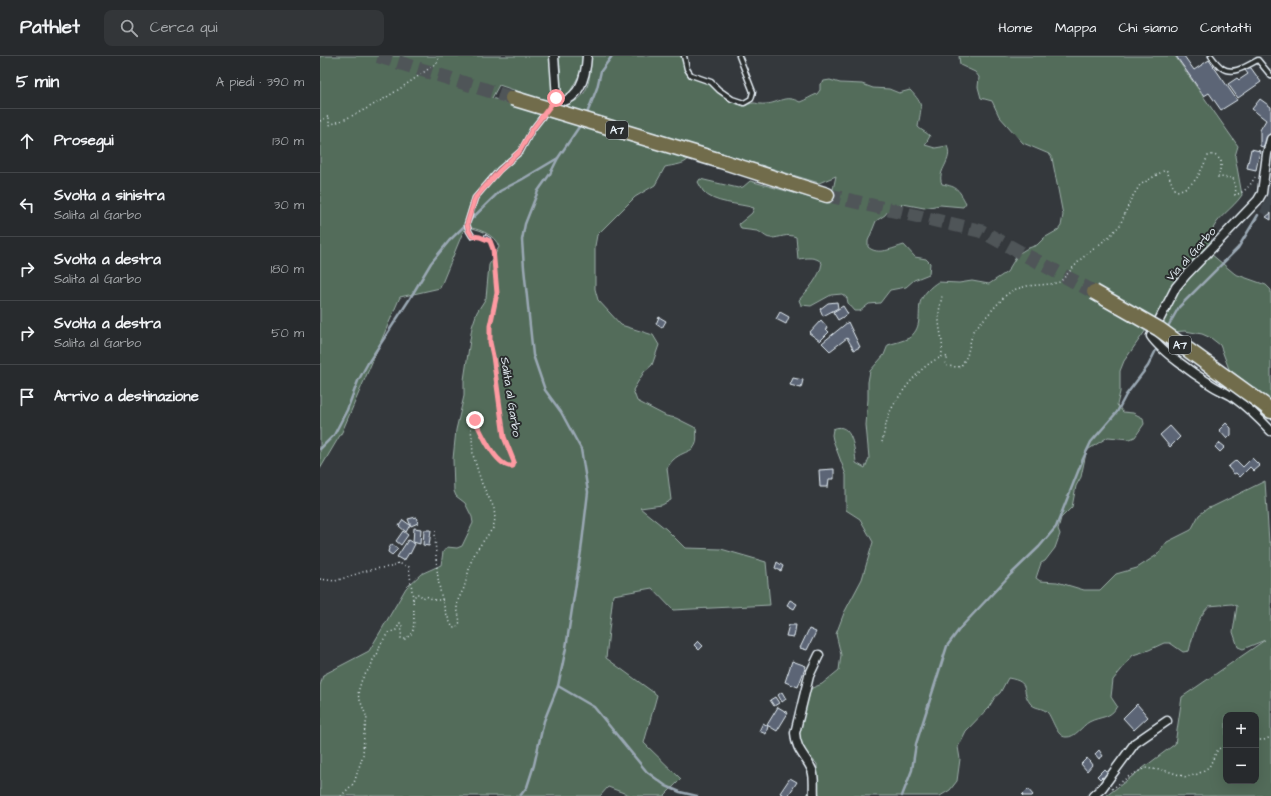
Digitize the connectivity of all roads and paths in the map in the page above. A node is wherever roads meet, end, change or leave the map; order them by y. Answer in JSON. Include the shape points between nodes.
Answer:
{"nodes":[{"id":1,"x":438,"y":56,"type":"edge"},
{"id":2,"x":554,"y":56,"type":"edge"},
{"id":3,"x":587,"y":56,"type":"edge"},
{"id":4,"x":684,"y":56,"type":"edge"},
{"id":5,"x":739,"y":56,"type":"edge"},
{"id":6,"x":1211,"y":56,"type":"edge"},
{"id":7,"x":1271,"y":76,"type":"edge"},
{"id":8,"x":512,"y":98,"type":"tunnel mouth"},
{"id":9,"x":556,"y":98,"type":"junction"},
{"id":10,"x":320,"y":121,"type":"edge"},
{"id":11,"x":1271,"y":139,"type":"edge"},
{"id":12,"x":1266,"y":163,"type":"junction"},
{"id":13,"x":827,"y":195,"type":"tunnel mouth"},
{"id":14,"x":472,"y":236,"type":"joint"},
{"id":15,"x":1094,"y":292,"type":"tunnel mouth"},
{"id":16,"x":942,"y":296,"type":"dead end"},
{"id":17,"x":941,"y":357,"type":"junction"},
{"id":18,"x":1267,"y":408,"type":"edge"},
{"id":19,"x":1271,"y":431,"type":"edge"},
{"id":20,"x":882,"y":442,"type":"dead end"},
{"id":21,"x":435,"y":531,"type":"dead end"},
{"id":22,"x":320,"y":579,"type":"edge"},
{"id":23,"x":412,"y":600,"type":"junction"},
{"id":24,"x":443,"y":600,"type":"junction"},
{"id":25,"x":819,"y":655,"type":"dead end"},
{"id":26,"x":1167,"y":721,"type":"dead end"},
{"id":27,"x":1271,"y":737,"type":"edge"},
{"id":28,"x":1259,"y":740,"type":"edge"},
{"id":29,"x":1223,"y":747,"type":"edge"},
{"id":30,"x":1109,"y":791,"type":"dead end"},
{"id":31,"x":340,"y":796,"type":"edge"},
{"id":32,"x":814,"y":796,"type":"edge"},
{"id":33,"x":1093,"y":796,"type":"edge"}],
"edges":[{"from":1,"to":10,"type":"path","via":[[438,62],[426,71],[356,115],[329,125],[329,116]]},
{"from":2,"to":9,"type":"street"},
{"from":3,"to":9,"type":"street","via":[[586,69],[577,91],[570,99],[562,102]]},
{"from":4,"to":5,"type":"lane","via":[[691,74],[711,82],[732,99],[744,103],[751,99],[753,92]]},
{"from":6,"to":7,"type":"lane","via":[[1222,68],[1229,71],[1235,71],[1258,60]]},
{"from":8,"to":13,"type":"highway","number":"A7","bridge":true},
{"from":9,"to":14,"type":"lane","via":[[520,151],[475,198],[467,224]]},
{"from":11,"to":12,"type":"street"},
{"from":12,"to":17,"type":"path","via":[[1261,166],[1251,184],[1243,192],[1235,194],[1233,178],[1218,177],[1221,161],[1215,155],[1208,156],[1197,178],[1186,188],[1177,191],[1174,189],[1165,170],[1147,180],[1140,185],[1115,231],[1081,259],[1060,282],[1013,290],[973,331],[967,356],[961,366],[946,366],[948,358]]},
{"from":12,"to":19,"type":"street","name":"Via al Garbo","via":[[1262,193],[1258,200],[1176,287],[1151,336],[1175,359],[1256,415]]},
{"from":14,"to":24,"type":"path","name":"Salita al Garbo","via":[[490,241],[493,249],[497,293],[490,326],[490,342],[504,437],[514,462],[513,466],[504,465],[487,445],[472,417],[470,421],[473,455],[482,484],[494,508],[494,528],[476,551],[471,562],[458,600],[460,622],[457,627],[453,628]]},
{"from":15,"to":18,"type":"highway","number":"A7","bridge":true,"via":[[1159,329]]},
{"from":16,"to":17,"type":"path","via":[[939,314],[943,339]]},
{"from":17,"to":20,"type":"path","via":[[920,370],[903,391],[890,412]]},
{"from":21,"to":24,"type":"path","name":"Salita al Garbo"},
{"from":22,"to":23,"type":"path","via":[[335,581],[398,563],[409,567]]},
{"from":23,"to":24,"type":"path","via":[[416,594],[423,598],[426,596],[434,600]]},
{"from":23,"to":31,"type":"path","via":[[413,631],[405,639],[401,638],[400,623],[396,630],[388,633],[360,684],[358,695],[367,718],[363,755],[354,783]]},
{"from":25,"to":32,"type":"street","via":[[809,676],[795,733],[799,751],[813,772]]},
{"from":26,"to":33,"type":"street","via":[[1135,743],[1102,788]]},
{"from":27,"to":28,"type":"path"},
{"from":29,"to":30,"type":"path","via":[[1218,749],[1209,767],[1198,774],[1186,777],[1145,768]]}]}
